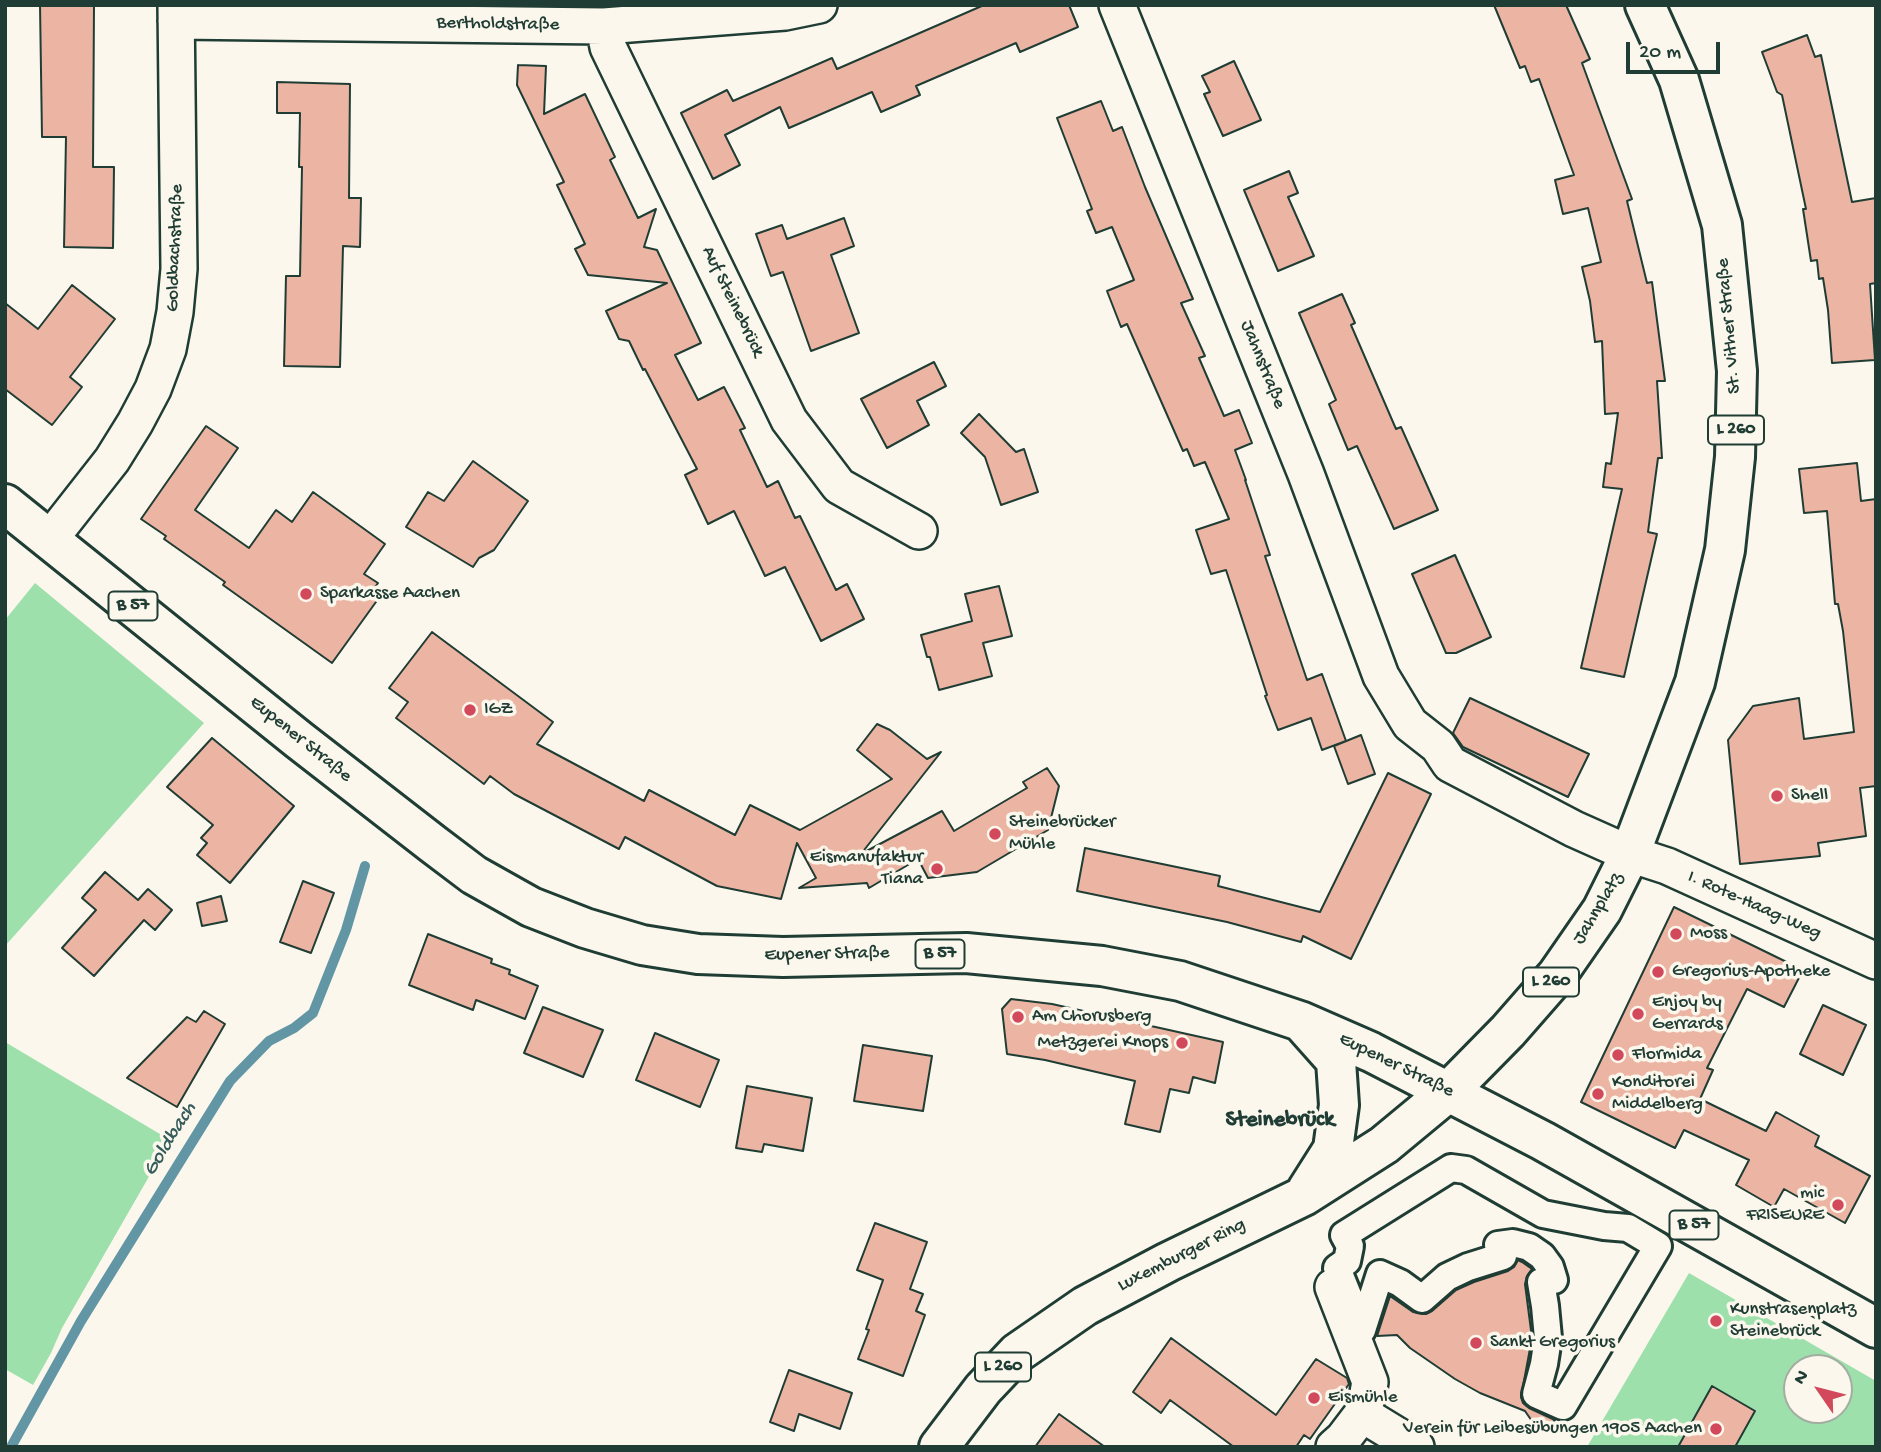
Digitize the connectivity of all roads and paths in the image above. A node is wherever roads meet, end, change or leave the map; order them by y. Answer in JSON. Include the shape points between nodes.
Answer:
{"nodes":[{"id":1,"x":819,"y":5,"type":"edge"},
{"id":2,"x":1117,"y":5,"type":"edge"},
{"id":3,"x":1645,"y":5,"type":"edge"},
{"id":4,"x":176,"y":13,"type":"edge"},
{"id":5,"x":604,"y":26,"type":"junction"},
{"id":6,"x":5,"y":503,"type":"edge"},
{"id":7,"x":919,"y":531,"type":"dead end"},
{"id":8,"x":50,"y":539,"type":"junction"},
{"id":9,"x":1410,"y":724,"type":"joint"},
{"id":10,"x":1630,"y":854,"type":"junction"},
{"id":11,"x":1876,"y":961,"type":"edge"},
{"id":12,"x":1300,"y":1021,"type":"junction"},
{"id":13,"x":1448,"y":1092,"type":"junction"},
{"id":14,"x":1304,"y":1196,"type":"junction"},
{"id":15,"x":1390,"y":1206,"type":"joint"},
{"id":16,"x":1333,"y":1287,"type":"dead end"},
{"id":17,"x":1876,"y":1328,"type":"edge"},
{"id":18,"x":1362,"y":1414,"type":"junction"},
{"id":19,"x":939,"y":1447,"type":"edge"},
{"id":20,"x":1334,"y":1447,"type":"edge"},
{"id":21,"x":1416,"y":1447,"type":"edge"}],
"edges":[{"from":1,"to":5,"type":"street","name":"Bertholdstraße","via":[[785,12]]},
{"from":2,"to":9,"type":"street","name":"Jahnstraße","via":[[1306,474],[1381,676]]},
{"from":3,"to":10,"type":"main road","name":"St. Vither Straße","number":"L 260","via":[[1679,80],[1721,225],[1737,371],[1735,457],[1725,550],[1695,682]]},
{"from":4,"to":5,"type":"street","name":"Bertholdstraße"},
{"from":4,"to":8,"type":"street","name":"Goldbachstraße","via":[[179,269],[168,349],[135,423]]},
{"from":5,"to":7,"type":"street","name":"Auf Steinebrück","via":[[608,47],[789,420],[839,486]]},
{"from":6,"to":8,"type":"main road","name":"Eupener Straße","number":"B 57"},
{"from":8,"to":12,"type":"main road","name":"Eupener Straße","number":"B 57","via":[[474,875],[531,907],[585,928],[642,945],[698,954],[966,953],[1102,966],[1180,981]]},
{"from":9,"to":10,"type":"street","name":"Jahnplatz","via":[[1438,746],[1450,764]]},
{"from":10,"to":11,"type":"street","name":"I. Rote-Haag-Weg","via":[[1667,866]]},
{"from":10,"to":13,"type":"main road","name":"Jahnplatz","number":"L 260","via":[[1601,910],[1556,975]]},
{"from":12,"to":13,"type":"main road","name":"Eupener Straße","number":"B 57"},
{"from":12,"to":14,"type":"main road","number":"B 57","via":[[1336,1061],[1339,1105],[1333,1149]]},
{"from":13,"to":14,"type":"main road","name":"Luxemburger Ring","number":"L 260","via":[[1384,1145]]},
{"from":13,"to":17,"type":"main road","name":"Eupener Straße","number":"B 57"},
{"from":14,"to":19,"type":"main road","name":"Luxemburger Ring","number":"L 260","via":[[1085,1306],[1017,1353]]},
{"from":15,"to":15,"type":"street","via":[[1344,1235],[1350,1246],[1347,1261],[1337,1268],[1362,1330],[1380,1274],[1422,1299],[1447,1278],[1503,1256],[1498,1245],[1529,1247],[1542,1256],[1554,1280],[1541,1282],[1548,1338],[1536,1394],[1563,1406],[1658,1246],[1628,1228],[1543,1214],[1466,1170],[1451,1168]]},
{"from":16,"to":18,"type":"street","via":[[1370,1382]]},
{"from":18,"to":20,"type":"street"},
{"from":18,"to":21,"type":"street"}]}
